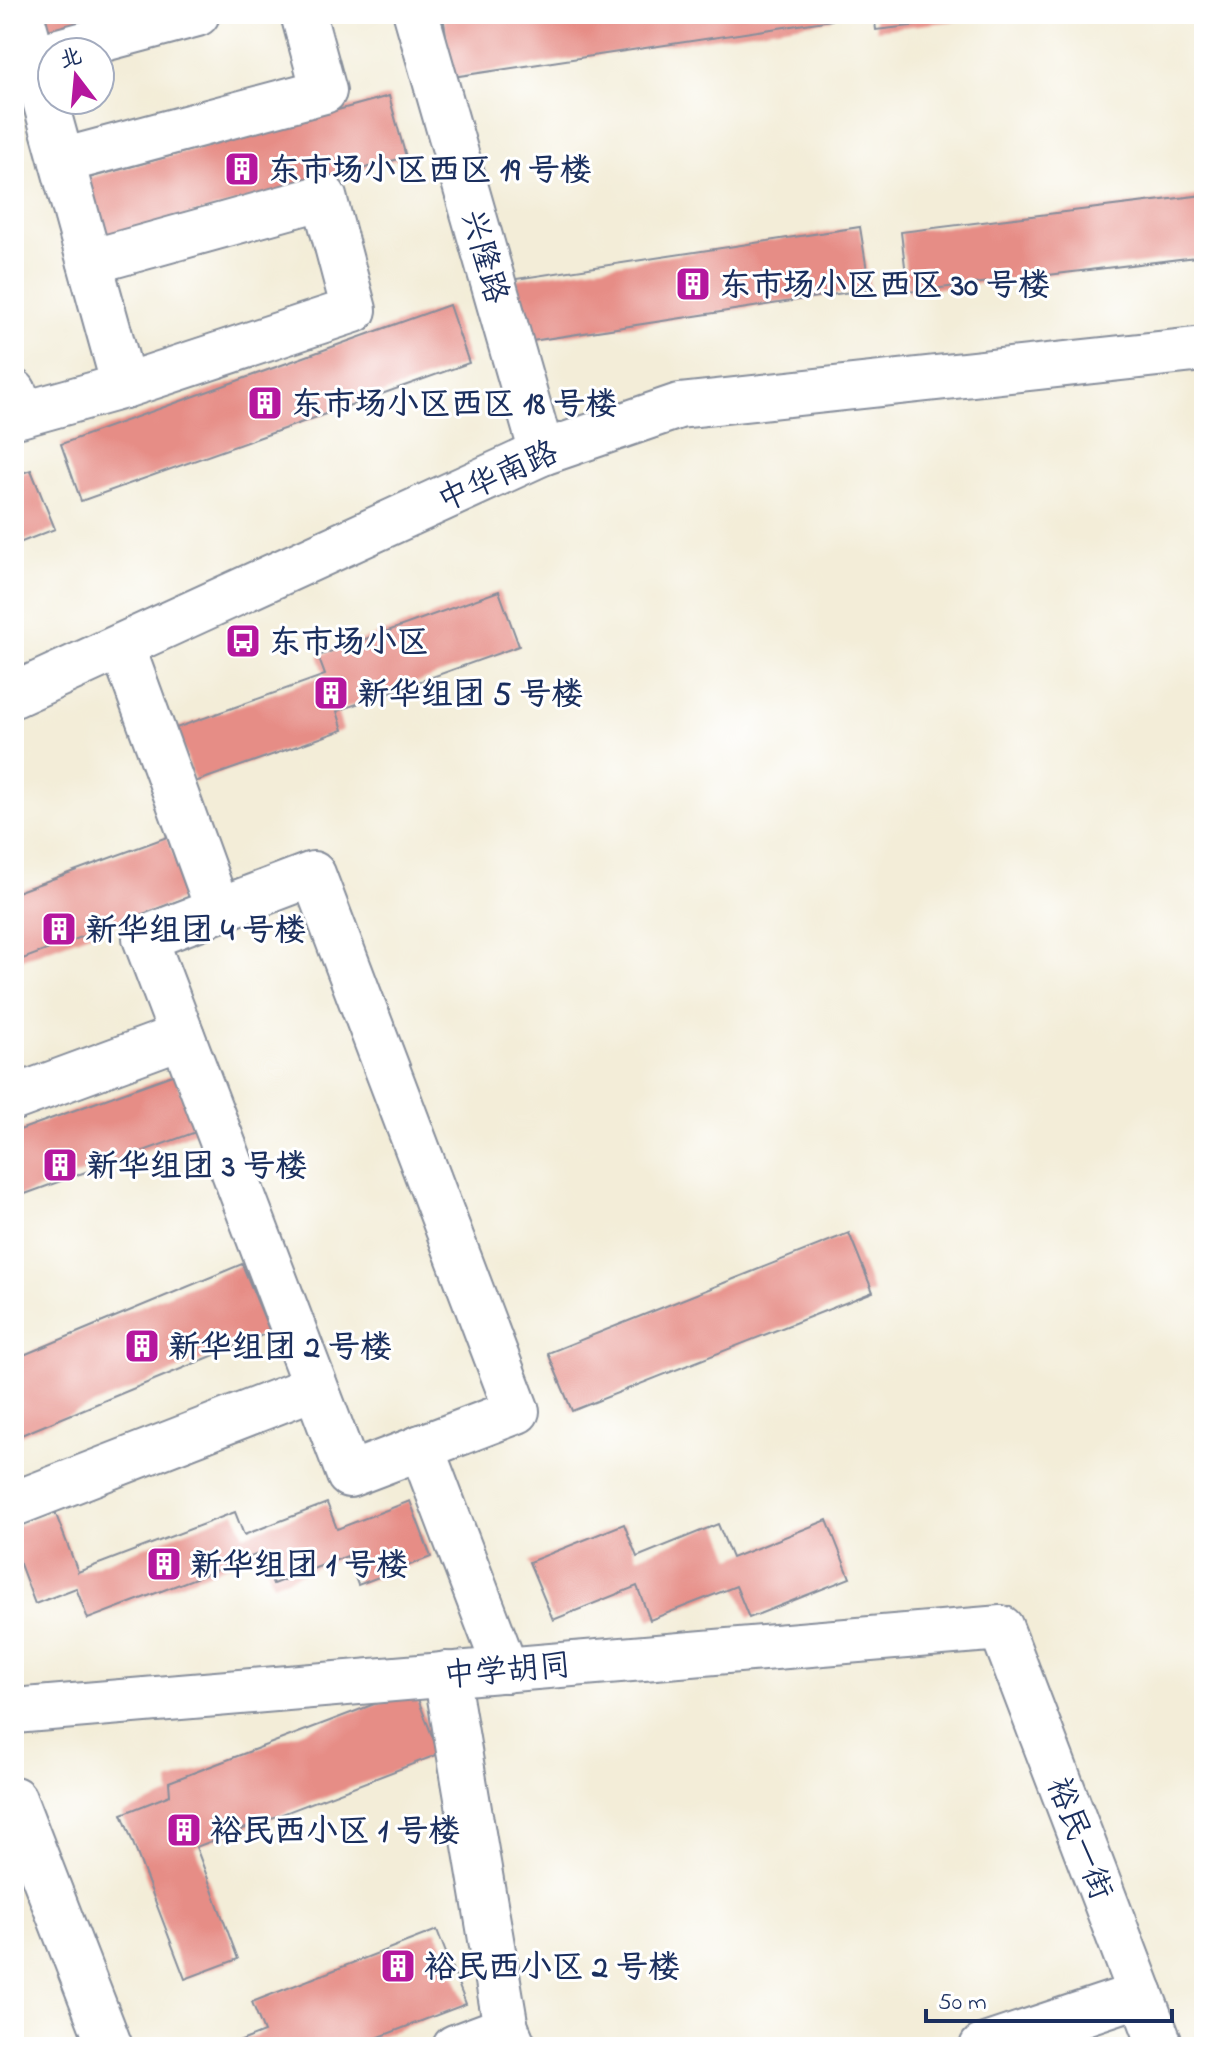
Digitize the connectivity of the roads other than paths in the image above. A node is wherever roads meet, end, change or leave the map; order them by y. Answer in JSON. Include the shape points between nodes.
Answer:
{"nodes":[{"id":1,"x":21,"y":14,"type":"edge"},
{"id":2,"x":197,"y":14,"type":"edge"},
{"id":3,"x":303,"y":14,"type":"edge"},
{"id":4,"x":416,"y":14,"type":"edge"},
{"id":5,"x":114,"y":36,"type":"edge"},
{"id":6,"x":36,"y":37,"type":"edge"},
{"id":7,"x":56,"y":116,"type":"edge"},
{"id":8,"x":62,"y":161,"type":"junction"},
{"id":9,"x":90,"y":262,"type":"junction"},
{"id":10,"x":1204,"y":349,"type":"edge"},
{"id":11,"x":124,"y":386,"type":"junction"},
{"id":12,"x":16,"y":408,"type":"edge"},
{"id":13,"x":542,"y":453,"type":"junction"},
{"id":14,"x":122,"y":646,"type":"junction"},
{"id":15,"x":14,"y":695,"type":"edge"},
{"id":16,"x":218,"y":910,"type":"junction"},
{"id":17,"x":182,"y":1036,"type":"junction"},
{"id":18,"x":14,"y":1098,"type":"edge"},
{"id":19,"x":315,"y":1387,"type":"junction"},
{"id":20,"x":421,"y":1447,"type":"junction"},
{"id":21,"x":14,"y":1504,"type":"edge"},
{"id":22,"x":1001,"y":1628,"type":"joint"},
{"id":23,"x":506,"y":1670,"type":"junction"},
{"id":24,"x":446,"y":1674,"type":"junction"},
{"id":25,"x":14,"y":1711,"type":"edge"},
{"id":26,"x":14,"y":1799,"type":"edge"},
{"id":27,"x":1141,"y":1994,"type":"junction"},
{"id":28,"x":510,"y":2037,"type":"edge"},
{"id":29,"x":110,"y":2047,"type":"edge"},
{"id":30,"x":455,"y":2047,"type":"edge"},
{"id":31,"x":982,"y":2047,"type":"edge"},
{"id":32,"x":1161,"y":2047,"type":"edge"}],
"edges":[{"from":1,"to":6,"type":"street"},
{"from":2,"to":5,"type":"street"},
{"from":3,"to":8,"type":"street","via":[[324,91]]},
{"from":4,"to":13,"type":"street","name":"兴隆路"},
{"from":7,"to":8,"type":"street"},
{"from":8,"to":9,"type":"street"},
{"from":9,"to":11,"type":"street"},
{"from":9,"to":11,"type":"street","via":[[324,197],[354,310]]},
{"from":10,"to":13,"type":"street","name":"中华南路","via":[[679,406]]},
{"from":11,"to":12,"type":"street"},
{"from":13,"to":14,"type":"street","name":"中华南路"},
{"from":14,"to":15,"type":"street","name":"中华南路"},
{"from":14,"to":16,"type":"street"},
{"from":16,"to":17,"type":"street","via":[[145,938]]},
{"from":16,"to":20,"type":"street","via":[[313,874],[517,1411]]},
{"from":17,"to":18,"type":"street"},
{"from":17,"to":19,"type":"street"},
{"from":19,"to":20,"type":"street","via":[[349,1475]]},
{"from":19,"to":21,"type":"street"},
{"from":20,"to":23,"type":"street"},
{"from":22,"to":23,"type":"street","name":"中学胡同"},
{"from":22,"to":27,"type":"street","name":"裕民一街"},
{"from":23,"to":24,"type":"street","name":"中学胡同"},
{"from":24,"to":25,"type":"street","name":"中学胡同"},
{"from":24,"to":28,"type":"street"},
{"from":26,"to":29,"type":"street"},
{"from":27,"to":31,"type":"street"},
{"from":27,"to":32,"type":"street","name":"裕民一街"},
{"from":28,"to":30,"type":"street"}]}
